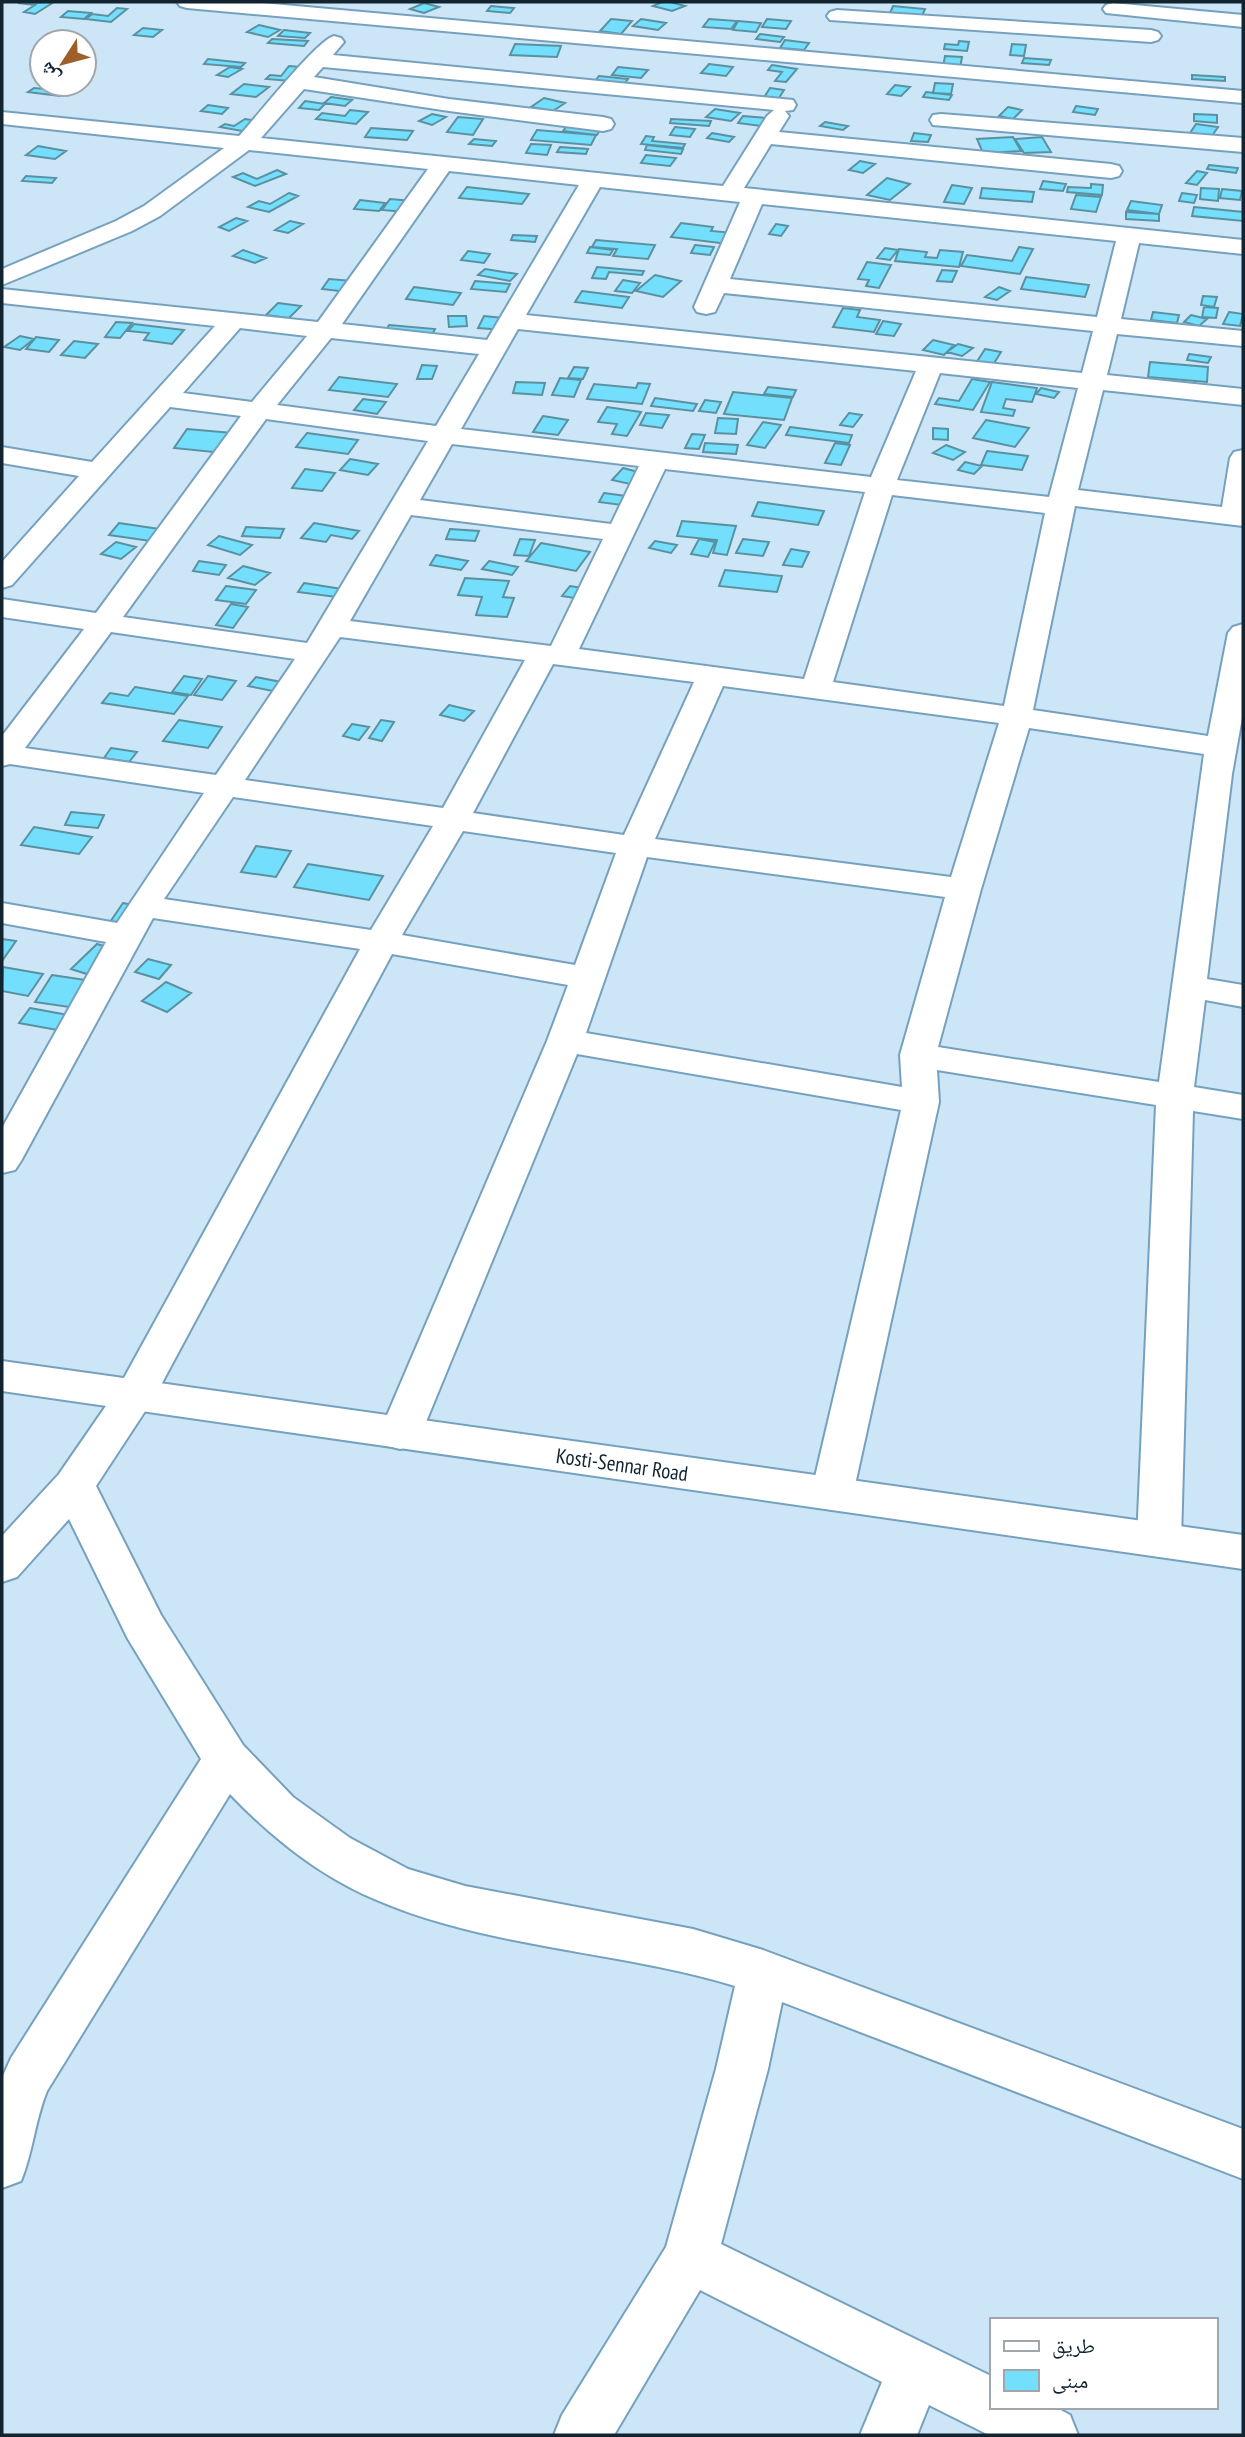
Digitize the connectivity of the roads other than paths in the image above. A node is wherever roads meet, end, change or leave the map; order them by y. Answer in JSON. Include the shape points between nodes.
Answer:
{"nodes":[{"id":1,"x":187,"y":2,"type":"edge"},
{"id":2,"x":1000,"y":2,"type":"edge"},
{"id":3,"x":1089,"y":7,"type":"dead end"},
{"id":4,"x":365,"y":9,"type":"edge"},
{"id":5,"x":841,"y":9,"type":"edge"},
{"id":6,"x":519,"y":11,"type":"dead end"},
{"id":7,"x":1162,"y":13,"type":"junction"},
{"id":8,"x":1243,"y":22,"type":"edge"},
{"id":9,"x":990,"y":26,"type":"junction"},
{"id":10,"x":503,"y":30,"type":"junction"},
{"id":11,"x":1151,"y":36,"type":"junction"},
{"id":12,"x":815,"y":57,"type":"junction"},
{"id":13,"x":317,"y":61,"type":"junction"},
{"id":14,"x":963,"y":71,"type":"junction"},
{"id":15,"x":471,"y":75,"type":"junction"},
{"id":16,"x":299,"y":81,"type":"junction"},
{"id":17,"x":1142,"y":87,"type":"junction"},
{"id":18,"x":629,"y":90,"type":"junction"},
{"id":19,"x":1243,"y":97,"type":"edge"},
{"id":20,"x":449,"y":105,"type":"junction"},
{"id":21,"x":785,"y":105,"type":"junction"},
{"id":22,"x":2,"y":118,"type":"edge"},
{"id":23,"x":941,"y":120,"type":"junction"},
{"id":24,"x":603,"y":124,"type":"junction"},
{"id":25,"x":1122,"y":134,"type":"junction"},
{"id":26,"x":765,"y":136,"type":"junction"},
{"id":27,"x":245,"y":143,"type":"junction"},
{"id":28,"x":1243,"y":145,"type":"edge"},
{"id":29,"x":924,"y":153,"type":"junction"},
{"id":30,"x":442,"y":165,"type":"junction"},
{"id":31,"x":583,"y":165,"type":"junction"},
{"id":32,"x":1111,"y":172,"type":"junction"},
{"id":33,"x":729,"y":194,"type":"junction"},
{"id":34,"x":754,"y":197,"type":"junction"},
{"id":35,"x":1087,"y":230,"type":"junction"},
{"id":36,"x":1130,"y":234,"type":"junction"},
{"id":37,"x":1243,"y":247,"type":"edge"},
{"id":38,"x":2,"y":278,"type":"edge"},
{"id":39,"x":716,"y":285,"type":"junction"},
{"id":40,"x":2,"y":296,"type":"edge"},
{"id":41,"x":234,"y":320,"type":"junction"},
{"id":42,"x":511,"y":321,"type":"junction"},
{"id":43,"x":1107,"y":324,"type":"junction"},
{"id":44,"x":325,"y":330,"type":"junction"},
{"id":45,"x":884,"y":330,"type":"junction"},
{"id":46,"x":693,"y":338,"type":"junction"},
{"id":47,"x":1243,"y":339,"type":"edge"},
{"id":48,"x":496,"y":348,"type":"junction"},
{"id":49,"x":931,"y":364,"type":"junction"},
{"id":50,"x":1093,"y":382,"type":"junction"},
{"id":51,"x":1243,"y":397,"type":"edge"},
{"id":52,"x":163,"y":398,"type":"junction"},
{"id":53,"x":259,"y":410,"type":"junction"},
{"id":54,"x":446,"y":435,"type":"junction"},
{"id":55,"x":2,"y":455,"type":"edge"},
{"id":56,"x":1243,"y":458,"type":"edge"},
{"id":57,"x":656,"y":459,"type":"junction"},
{"id":58,"x":98,"y":471,"type":"junction"},
{"id":59,"x":881,"y":486,"type":"junction"},
{"id":60,"x":1062,"y":501,"type":"junction"},
{"id":61,"x":404,"y":506,"type":"junction"},
{"id":62,"x":1239,"y":517,"type":"edge"},
{"id":63,"x":618,"y":533,"type":"junction"},
{"id":64,"x":2,"y":579,"type":"edge"},
{"id":65,"x":2,"y":608,"type":"edge"},
{"id":66,"x":102,"y":623,"type":"junction"},
{"id":67,"x":332,"y":627,"type":"junction"},
{"id":68,"x":1243,"y":638,"type":"edge"},
{"id":69,"x":316,"y":653,"type":"junction"},
{"id":70,"x":552,"y":655,"type":"junction"},
{"id":71,"x":713,"y":674,"type":"junction"},
{"id":72,"x":816,"y":689,"type":"junction"},
{"id":73,"x":1017,"y":715,"type":"junction"},
{"id":74,"x":3,"y":755,"type":"edge"},
{"id":75,"x":1227,"y":766,"type":"edge"},
{"id":76,"x":226,"y":786,"type":"junction"},
{"id":77,"x":453,"y":820,"type":"junction"},
{"id":78,"x":635,"y":846,"type":"junction"},
{"id":79,"x":964,"y":889,"type":"junction"},
{"id":80,"x":144,"y":906,"type":"junction"},
{"id":81,"x":2,"y":913,"type":"edge"},
{"id":82,"x":126,"y":935,"type":"junction"},
{"id":83,"x":381,"y":942,"type":"junction"},
{"id":84,"x":589,"y":978,"type":"junction"},
{"id":85,"x":1190,"y":987,"type":"junction"},
{"id":86,"x":1243,"y":996,"type":"edge"},
{"id":87,"x":565,"y":1041,"type":"junction"},
{"id":88,"x":918,"y":1055,"type":"junction"},
{"id":89,"x":1175,"y":1097,"type":"junction"},
{"id":90,"x":922,"y":1102,"type":"junction"},
{"id":91,"x":1243,"y":1107,"type":"edge"},
{"id":92,"x":2,"y":1161,"type":"edge"},
{"id":93,"x":2,"y":1376,"type":"edge"},
{"id":94,"x":134,"y":1396,"type":"junction"},
{"id":95,"x":400,"y":1434,"type":"junction"},
{"id":96,"x":74,"y":1485,"type":"junction"},
{"id":97,"x":832,"y":1494,"type":"junction"},
{"id":98,"x":1159,"y":1540,"type":"junction"},
{"id":99,"x":1243,"y":1552,"type":"edge"},
{"id":100,"x":2,"y":1565,"type":"edge"},
{"id":101,"x":226,"y":1759,"type":"junction"},
{"id":102,"x":763,"y":1972,"type":"junction"},
{"id":103,"x":1243,"y":2154,"type":"edge"},
{"id":104,"x":2,"y":2163,"type":"edge"},
{"id":105,"x":690,"y":2257,"type":"junction"},
{"id":106,"x":916,"y":2369,"type":"junction"},
{"id":107,"x":990,"y":2406,"type":"edge"},
{"id":108,"x":996,"y":2409,"type":"edge"},
{"id":109,"x":582,"y":2435,"type":"edge"},
{"id":110,"x":888,"y":2435,"type":"edge"},
{"id":111,"x":1050,"y":2435,"type":"edge"}],
"edges":[{"from":1,"to":4,"type":"main road"},
{"from":2,"to":9,"type":"main road"},
{"from":3,"to":7,"type":"main road"},
{"from":4,"to":10,"type":"main road"},
{"from":4,"to":13,"type":"main road"},
{"from":5,"to":9,"type":"main road"},
{"from":5,"to":12,"type":"main road"},
{"from":6,"to":10,"type":"main road"},
{"from":7,"to":8,"type":"main road"},
{"from":7,"to":11,"type":"main road"},
{"from":9,"to":11,"type":"main road"},
{"from":10,"to":12,"type":"main road"},
{"from":10,"to":15,"type":"main road"},
{"from":11,"to":17,"type":"main road"},
{"from":12,"to":14,"type":"main road"},
{"from":12,"to":21,"type":"main road"},
{"from":13,"to":15,"type":"main road"},
{"from":13,"to":16,"type":"main road"},
{"from":14,"to":17,"type":"main road"},
{"from":14,"to":23,"type":"main road"},
{"from":15,"to":18,"type":"main road"},
{"from":15,"to":20,"type":"main road"},
{"from":16,"to":20,"type":"main road"},
{"from":16,"to":27,"type":"main road"},
{"from":17,"to":19,"type":"main road"},
{"from":18,"to":21,"type":"main road"},
{"from":18,"to":24,"type":"main road"},
{"from":20,"to":24,"type":"main road"},
{"from":21,"to":26,"type":"main road"},
{"from":22,"to":27,"type":"main road"},
{"from":23,"to":25,"type":"main road"},
{"from":23,"to":29,"type":"main road"},
{"from":24,"to":31,"type":"main road"},
{"from":25,"to":28,"type":"main road"},
{"from":25,"to":32,"type":"main road"},
{"from":26,"to":29,"type":"main road"},
{"from":26,"to":33,"type":"main road"},
{"from":27,"to":30,"type":"main road"},
{"from":27,"to":38,"type":"main road","via":[[152,211]]},
{"from":29,"to":32,"type":"main road"},
{"from":30,"to":31,"type":"main road"},
{"from":30,"to":44,"type":"main road"},
{"from":31,"to":33,"type":"main road"},
{"from":31,"to":42,"type":"main road"},
{"from":32,"to":35,"type":"main road"},
{"from":33,"to":34,"type":"main road"},
{"from":34,"to":35,"type":"main road"},
{"from":34,"to":39,"type":"main road"},
{"from":35,"to":36,"type":"main road"},
{"from":36,"to":37,"type":"main road"},
{"from":36,"to":43,"type":"main road"},
{"from":39,"to":45,"type":"main road"},
{"from":39,"to":46,"type":"main road"},
{"from":40,"to":41,"type":"main road"},
{"from":41,"to":44,"type":"main road"},
{"from":41,"to":52,"type":"main road"},
{"from":42,"to":46,"type":"main road"},
{"from":42,"to":48,"type":"main road"},
{"from":43,"to":45,"type":"main road"},
{"from":43,"to":47,"type":"main road"},
{"from":43,"to":50,"type":"main road"},
{"from":44,"to":48,"type":"main road"},
{"from":44,"to":53,"type":"main road"},
{"from":45,"to":46,"type":"main road"},
{"from":45,"to":49,"type":"main road"},
{"from":48,"to":54,"type":"main road"},
{"from":49,"to":50,"type":"main road"},
{"from":49,"to":59,"type":"main road"},
{"from":50,"to":51,"type":"main road"},
{"from":50,"to":60,"type":"main road"},
{"from":52,"to":53,"type":"main road"},
{"from":52,"to":58,"type":"main road"},
{"from":53,"to":54,"type":"main road"},
{"from":53,"to":66,"type":"main road"},
{"from":54,"to":57,"type":"main road"},
{"from":54,"to":61,"type":"main road"},
{"from":55,"to":58,"type":"main road"},
{"from":56,"to":62,"type":"main road"},
{"from":57,"to":59,"type":"main road"},
{"from":57,"to":63,"type":"main road"},
{"from":58,"to":64,"type":"main road"},
{"from":59,"to":60,"type":"main road"},
{"from":59,"to":72,"type":"main road"},
{"from":60,"to":62,"type":"main road"},
{"from":60,"to":73,"type":"main road"},
{"from":61,"to":63,"type":"main road"},
{"from":61,"to":67,"type":"main road"},
{"from":63,"to":70,"type":"main road"},
{"from":65,"to":66,"type":"main road"},
{"from":66,"to":69,"type":"main road"},
{"from":66,"to":74,"type":"main road"},
{"from":67,"to":69,"type":"main road"},
{"from":67,"to":70,"type":"main road"},
{"from":68,"to":75,"type":"main road"},
{"from":69,"to":76,"type":"main road"},
{"from":70,"to":71,"type":"main road"},
{"from":70,"to":77,"type":"main road"},
{"from":71,"to":72,"type":"main road"},
{"from":71,"to":78,"type":"main road"},
{"from":72,"to":73,"type":"main road"},
{"from":73,"to":75,"type":"main road"},
{"from":73,"to":79,"type":"main road"},
{"from":74,"to":76,"type":"main road"},
{"from":75,"to":85,"type":"main road"},
{"from":76,"to":77,"type":"main road"},
{"from":76,"to":80,"type":"main road"},
{"from":77,"to":78,"type":"main road"},
{"from":77,"to":83,"type":"main road"},
{"from":78,"to":79,"type":"main road"},
{"from":78,"to":84,"type":"main road"},
{"from":79,"to":88,"type":"main road"},
{"from":80,"to":82,"type":"main road"},
{"from":80,"to":83,"type":"main road"},
{"from":81,"to":82,"type":"main road"},
{"from":82,"to":92,"type":"main road"},
{"from":83,"to":84,"type":"main road"},
{"from":83,"to":94,"type":"main road"},
{"from":84,"to":87,"type":"main road"},
{"from":85,"to":86,"type":"main road"},
{"from":85,"to":89,"type":"main road"},
{"from":87,"to":90,"type":"main road"},
{"from":87,"to":95,"type":"main road"},
{"from":88,"to":89,"type":"main road"},
{"from":88,"to":90,"type":"main road"},
{"from":89,"to":91,"type":"main road"},
{"from":89,"to":98,"type":"main road"},
{"from":90,"to":97,"type":"main road"},
{"from":93,"to":94,"type":"main road","name":"Kosti-Sennar Road"},
{"from":94,"to":95,"type":"main road","name":"Kosti-Sennar Road"},
{"from":94,"to":96,"type":"main road"},
{"from":95,"to":97,"type":"main road","name":"Kosti-Sennar Road"},
{"from":96,"to":100,"type":"main road"},
{"from":96,"to":101,"type":"main road","via":[[144,1626]]},
{"from":97,"to":98,"type":"main road","name":"Kosti-Sennar Road"},
{"from":98,"to":99,"type":"main road","name":"Kosti-Sennar Road"},
{"from":101,"to":102,"type":"main road","via":[[276,1811],[333,1853],[395,1886],[465,1907],[693,1951]]},
{"from":101,"to":104,"type":"main road","via":[[29,2075],[13,2110]]},
{"from":102,"to":103,"type":"main road"},
{"from":102,"to":105,"type":"main road","via":[[742,2069]]},
{"from":105,"to":106,"type":"main road"},
{"from":105,"to":109,"type":"main road"},
{"from":106,"to":107,"type":"main road"},
{"from":106,"to":110,"type":"main road"},
{"from":108,"to":111,"type":"main road"}]}
